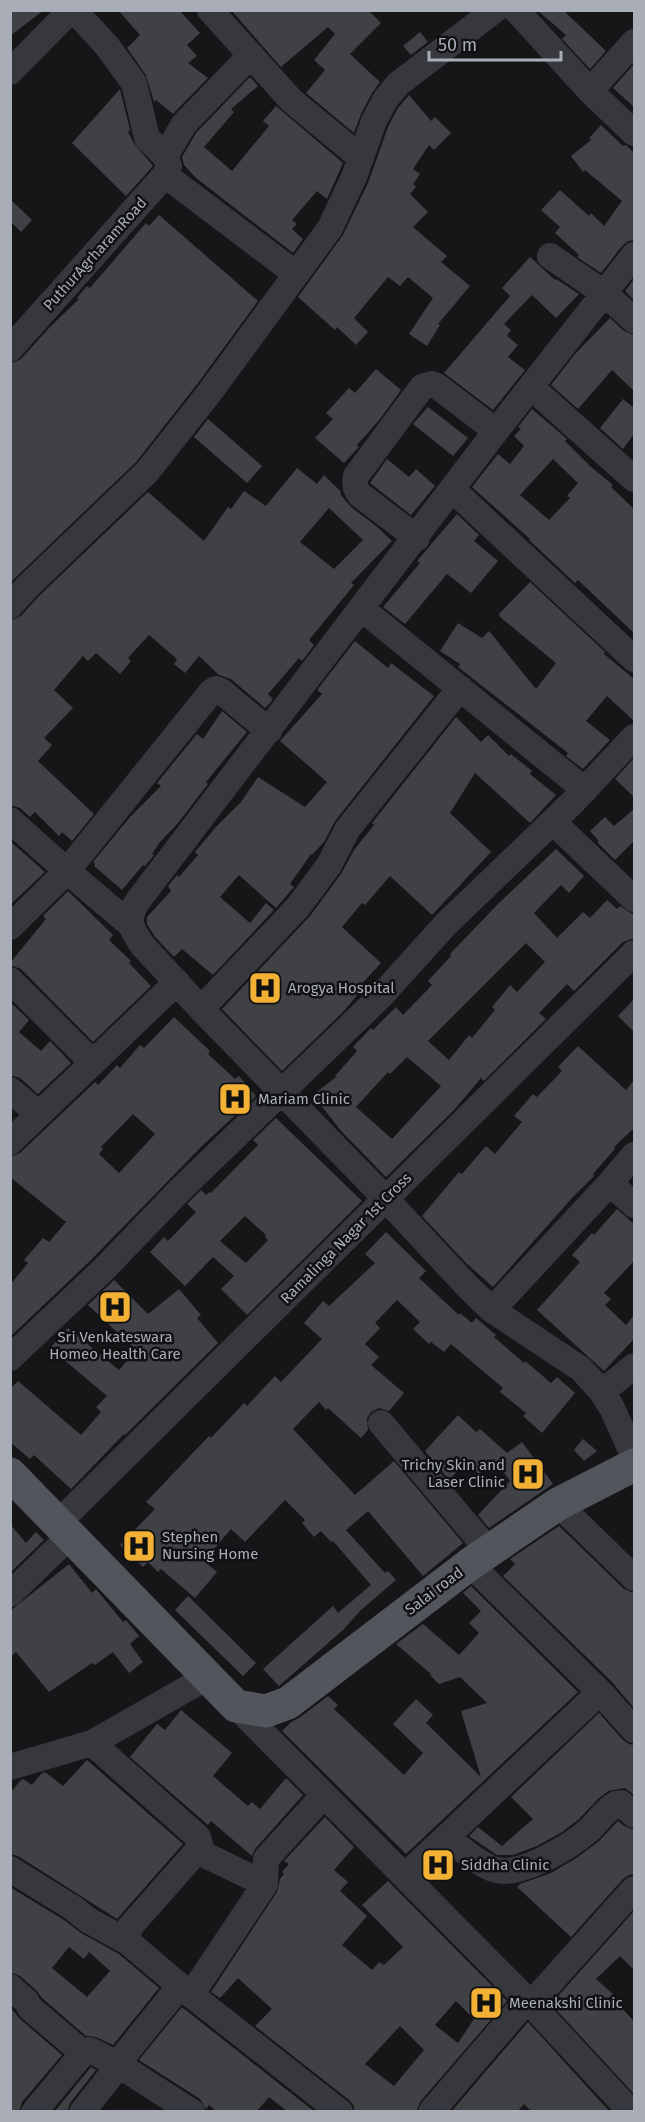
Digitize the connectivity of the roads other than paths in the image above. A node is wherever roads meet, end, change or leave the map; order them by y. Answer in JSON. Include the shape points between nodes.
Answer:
{"nodes":[{"id":1,"x":72,"y":10,"type":"edge"},
{"id":2,"x":210,"y":10,"type":"edge"},
{"id":3,"x":495,"y":10,"type":"edge"},
{"id":4,"x":516,"y":10,"type":"edge"},
{"id":5,"x":634,"y":42,"type":"edge"},
{"id":6,"x":251,"y":55,"type":"junction"},
{"id":7,"x":10,"y":72,"type":"edge"},
{"id":8,"x":590,"y":91,"type":"junction"},
{"id":9,"x":634,"y":133,"type":"edge"},
{"id":10,"x":361,"y":158,"type":"junction"},
{"id":11,"x":165,"y":165,"type":"junction"},
{"id":12,"x":634,"y":255,"type":"edge"},
{"id":13,"x":550,"y":256,"type":"dead end"},
{"id":14,"x":296,"y":274,"type":"junction"},
{"id":15,"x":604,"y":293,"type":"junction"},
{"id":16,"x":634,"y":320,"type":"edge"},
{"id":17,"x":10,"y":349,"type":"edge"},
{"id":18,"x":531,"y":387,"type":"junction"},
{"id":19,"x":496,"y":431,"type":"junction"},
{"id":20,"x":634,"y":479,"type":"edge"},
{"id":21,"x":453,"y":490,"type":"junction"},
{"id":22,"x":417,"y":538,"type":"junction"},
{"id":23,"x":10,"y":606,"type":"edge"},
{"id":24,"x":362,"y":609,"type":"junction"},
{"id":25,"x":634,"y":659,"type":"edge"},
{"id":26,"x":460,"y":688,"type":"junction"},
{"id":27,"x":269,"y":731,"type":"junction"},
{"id":28,"x":634,"y":737,"type":"edge"},
{"id":29,"x":585,"y":790,"type":"junction"},
{"id":30,"x":10,"y":820,"type":"edge"},
{"id":31,"x":553,"y":822,"type":"junction"},
{"id":32,"x":67,"y":871,"type":"junction"},
{"id":33,"x":634,"y":899,"type":"edge"},
{"id":34,"x":131,"y":925,"type":"junction"},
{"id":35,"x":10,"y":927,"type":"edge"},
{"id":36,"x":634,"y":953,"type":"edge"},
{"id":37,"x":10,"y":980,"type":"edge"},
{"id":38,"x":177,"y":982,"type":"junction"},
{"id":39,"x":201,"y":1009,"type":"junction"},
{"id":40,"x":93,"y":1063,"type":"junction"},
{"id":41,"x":10,"y":1090,"type":"edge"},
{"id":42,"x":281,"y":1092,"type":"junction"},
{"id":43,"x":39,"y":1114,"type":"junction"},
{"id":44,"x":10,"y":1142,"type":"edge"},
{"id":45,"x":634,"y":1155,"type":"edge"},
{"id":46,"x":610,"y":1183,"type":"junction"},
{"id":47,"x":386,"y":1199,"type":"junction"},
{"id":48,"x":634,"y":1206,"type":"edge"},
{"id":49,"x":492,"y":1310,"type":"junction"},
{"id":50,"x":10,"y":1358,"type":"edge"},
{"id":51,"x":634,"y":1366,"type":"edge"},
{"id":52,"x":602,"y":1392,"type":"junction"},
{"id":53,"x":381,"y":1423,"type":"dead end"},
{"id":54,"x":634,"y":1457,"type":"edge"},
{"id":55,"x":634,"y":1465,"type":"edge"},
{"id":56,"x":10,"y":1474,"type":"edge"},
{"id":57,"x":558,"y":1504,"type":"junction"},
{"id":58,"x":64,"y":1529,"type":"junction"},
{"id":59,"x":479,"y":1557,"type":"junction"},
{"id":60,"x":634,"y":1578,"type":"edge"},
{"id":61,"x":10,"y":1593,"type":"edge"},
{"id":62,"x":209,"y":1676,"type":"junction"},
{"id":63,"x":600,"y":1692,"type":"junction"},
{"id":64,"x":236,"y":1706,"type":"junction"},
{"id":65,"x":634,"y":1730,"type":"edge"},
{"id":66,"x":92,"y":1743,"type":"junction"},
{"id":67,"x":10,"y":1767,"type":"edge"},
{"id":68,"x":324,"y":1795,"type":"junction"},
{"id":69,"x":634,"y":1815,"type":"edge"},
{"id":70,"x":447,"y":1838,"type":"junction"},
{"id":71,"x":197,"y":1851,"type":"junction"},
{"id":72,"x":10,"y":1869,"type":"edge"},
{"id":73,"x":405,"y":1876,"type":"junction"},
{"id":74,"x":265,"y":1884,"type":"junction"},
{"id":75,"x":634,"y":1889,"type":"edge"},
{"id":76,"x":128,"y":1942,"type":"junction"},
{"id":77,"x":10,"y":1987,"type":"edge"},
{"id":78,"x":186,"y":1991,"type":"junction"},
{"id":79,"x":529,"y":2002,"type":"junction"},
{"id":80,"x":83,"y":2053,"type":"junction"},
{"id":81,"x":117,"y":2064,"type":"junction"},
{"id":82,"x":34,"y":2112,"type":"edge"},
{"id":83,"x":82,"y":2112,"type":"edge"},
{"id":84,"x":192,"y":2112,"type":"edge"},
{"id":85,"x":340,"y":2112,"type":"edge"},
{"id":86,"x":430,"y":2112,"type":"edge"},
{"id":87,"x":632,"y":2112,"type":"edge"}],
"edges":[{"from":1,"to":7,"type":"street"},
{"from":1,"to":11,"type":"street","via":[[107,46],[134,83],[147,138]]},
{"from":2,"to":6,"type":"street"},
{"from":3,"to":10,"type":"street","via":[[398,84],[374,121]]},
{"from":4,"to":8,"type":"street"},
{"from":5,"to":8,"type":"street"},
{"from":6,"to":10,"type":"street","via":[[291,100]]},
{"from":6,"to":11,"type":"street","name":"PuthurAgrharamRoad","via":[[184,124]]},
{"from":8,"to":9,"type":"street"},
{"from":10,"to":14,"type":"street","via":[[330,228]]},
{"from":11,"to":14,"type":"street"},
{"from":11,"to":17,"type":"street","name":"PuthurAgrharamRoad"},
{"from":12,"to":15,"type":"street"},
{"from":13,"to":15,"type":"street"},
{"from":14,"to":23,"type":"street","via":[[147,472]]},
{"from":15,"to":16,"type":"street"},
{"from":15,"to":18,"type":"street"},
{"from":18,"to":19,"type":"street"},
{"from":18,"to":20,"type":"street"},
{"from":19,"to":21,"type":"street"},
{"from":19,"to":22,"type":"street","via":[[437,386],[422,387],[356,476],[356,491]]},
{"from":21,"to":22,"type":"street"},
{"from":21,"to":25,"type":"street"},
{"from":22,"to":24,"type":"street"},
{"from":24,"to":26,"type":"street"},
{"from":24,"to":27,"type":"street"},
{"from":26,"to":29,"type":"street"},
{"from":26,"to":39,"type":"street","via":[[347,830],[329,865],[298,907]]},
{"from":27,"to":32,"type":"street","via":[[221,691],[211,692]]},
{"from":27,"to":34,"type":"street","via":[[137,902]]},
{"from":28,"to":29,"type":"street"},
{"from":29,"to":31,"type":"street"},
{"from":30,"to":32,"type":"street"},
{"from":31,"to":33,"type":"street"},
{"from":31,"to":42,"type":"street"},
{"from":32,"to":34,"type":"street"},
{"from":32,"to":35,"type":"street"},
{"from":34,"to":38,"type":"street","via":[[143,946]]},
{"from":36,"to":47,"type":"street","name":"Ramalinga Nagar 1st Cross"},
{"from":37,"to":40,"type":"street"},
{"from":38,"to":39,"type":"street"},
{"from":38,"to":40,"type":"street"},
{"from":39,"to":42,"type":"street"},
{"from":40,"to":43,"type":"street"},
{"from":41,"to":43,"type":"street"},
{"from":42,"to":47,"type":"street"},
{"from":42,"to":50,"type":"street"},
{"from":43,"to":44,"type":"street"},
{"from":45,"to":46,"type":"street"},
{"from":46,"to":48,"type":"street"},
{"from":46,"to":49,"type":"street"},
{"from":47,"to":49,"type":"street"},
{"from":47,"to":58,"type":"street","name":"Ramalinga Nagar 1st Cross"},
{"from":49,"to":52,"type":"street","via":[[581,1370]]},
{"from":51,"to":52,"type":"street"},
{"from":52,"to":54,"type":"street"},
{"from":53,"to":59,"type":"street"},
{"from":55,"to":57,"type":"main road","name":"Salai road"},
{"from":56,"to":58,"type":"main road"},
{"from":57,"to":59,"type":"main road","name":"Salai road"},
{"from":57,"to":60,"type":"street"},
{"from":58,"to":61,"type":"street","name":"Ramalinga Nagar 1st Cross"},
{"from":58,"to":62,"type":"main road"},
{"from":59,"to":63,"type":"street"},
{"from":59,"to":64,"type":"main road","name":"Salai road","via":[[288,1703],[266,1711]]},
{"from":62,"to":64,"type":"main road"},
{"from":62,"to":66,"type":"street"},
{"from":63,"to":65,"type":"street"},
{"from":63,"to":70,"type":"street"},
{"from":64,"to":68,"type":"street"},
{"from":66,"to":67,"type":"street"},
{"from":66,"to":71,"type":"street","via":[[198,1837]]},
{"from":68,"to":73,"type":"street"},
{"from":68,"to":74,"type":"street","via":[[266,1859]]},
{"from":69,"to":70,"type":"street","via":[[621,1803],[616,1804],[588,1832],[543,1860],[503,1872],[485,1865]]},
{"from":70,"to":73,"type":"street"},
{"from":71,"to":74,"type":"street"},
{"from":71,"to":76,"type":"street","via":[[134,1922],[127,1933]]},
{"from":72,"to":76,"type":"street"},
{"from":73,"to":79,"type":"street"},
{"from":74,"to":78,"type":"street"},
{"from":75,"to":79,"type":"street"},
{"from":76,"to":78,"type":"street"},
{"from":77,"to":80,"type":"street"},
{"from":78,"to":81,"type":"street"},
{"from":78,"to":85,"type":"street"},
{"from":79,"to":86,"type":"street"},
{"from":79,"to":87,"type":"street"},
{"from":80,"to":81,"type":"street","via":[[92,2051]]},
{"from":80,"to":82,"type":"street"},
{"from":81,"to":83,"type":"street"},
{"from":81,"to":84,"type":"street"}]}
